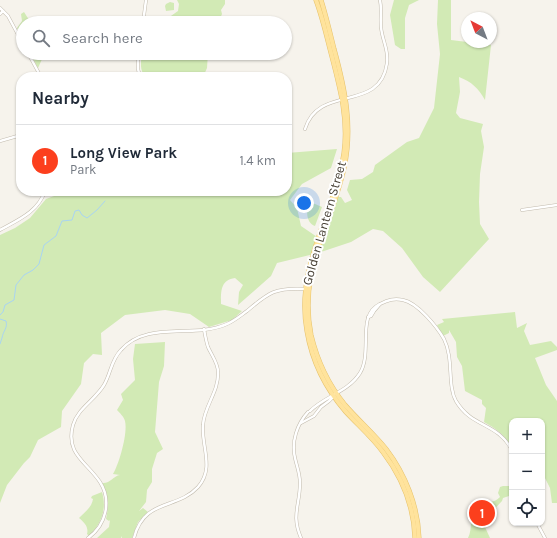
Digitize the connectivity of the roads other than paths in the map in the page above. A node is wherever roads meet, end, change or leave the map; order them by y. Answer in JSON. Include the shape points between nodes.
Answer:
{"nodes":[{"id":1,"x":146,"y":0,"type":"edge"},
{"id":2,"x":316,"y":0,"type":"edge"},
{"id":3,"x":320,"y":0,"type":"edge"},
{"id":4,"x":380,"y":0,"type":"edge"},
{"id":5,"x":0,"y":8,"type":"edge"},
{"id":6,"x":4,"y":11,"type":"junction"},
{"id":7,"x":0,"y":14,"type":"edge"},
{"id":8,"x":144,"y":16,"type":"edge"},
{"id":9,"x":16,"y":32,"type":"edge"},
{"id":10,"x":32,"y":60,"type":"edge"},
{"id":11,"x":138,"y":60,"type":"edge"},
{"id":12,"x":38,"y":72,"type":"edge"},
{"id":13,"x":139,"y":72,"type":"edge"},
{"id":14,"x":344,"y":99,"type":"junction"},
{"id":15,"x":305,"y":129,"type":"dead end"},
{"id":16,"x":16,"y":136,"type":"edge"},
{"id":17,"x":0,"y":141,"type":"edge"},
{"id":18,"x":43,"y":196,"type":"edge"},
{"id":19,"x":557,"y":205,"type":"edge"},
{"id":20,"x":522,"y":210,"type":"dead end"},
{"id":21,"x":0,"y":230,"type":"edge"},
{"id":22,"x":307,"y":289,"type":"junction"},
{"id":23,"x":204,"y":329,"type":"junction"},
{"id":24,"x":335,"y":395,"type":"junction"},
{"id":25,"x":301,"y":423,"type":"junction"},
{"id":26,"x":509,"y":445,"type":"edge"},
{"id":27,"x":539,"y":526,"type":"edge"},
{"id":28,"x":88,"y":538,"type":"edge"},
{"id":29,"x":134,"y":538,"type":"edge"},
{"id":30,"x":301,"y":538,"type":"edge"},
{"id":31,"x":415,"y":538,"type":"edge"},
{"id":32,"x":419,"y":538,"type":"edge"},
{"id":33,"x":545,"y":538,"type":"edge"}],
"edges":[{"from":1,"to":8,"type":"street"},
{"from":2,"to":14,"type":"main road","name":"Golden Lantern Street"},
{"from":3,"to":14,"type":"main road","name":"Golden Lantern Street","via":[[344,86]]},
{"from":4,"to":14,"type":"street","via":[[381,27],[387,53],[384,74],[370,91]]},
{"from":5,"to":6,"type":"street"},
{"from":6,"to":7,"type":"street"},
{"from":6,"to":9,"type":"street"},
{"from":10,"to":12,"type":"street"},
{"from":11,"to":13,"type":"street"},
{"from":14,"to":15,"type":"street","via":[[320,108],[308,121]]},
{"from":14,"to":22,"type":"main road","name":"Golden Lantern Street","via":[[349,125],[344,166]]},
{"from":16,"to":17,"type":"street"},
{"from":18,"to":21,"type":"street","via":[[27,215]]},
{"from":19,"to":20,"type":"street"},
{"from":22,"to":23,"type":"street","via":[[273,292],[233,322]]},
{"from":22,"to":24,"type":"main road","name":"Golden Lantern Street","via":[[313,342]]},
{"from":23,"to":28,"type":"street","via":[[142,335],[130,341],[120,350],[110,366],[104,385],[78,414],[72,434],[75,452],[99,481],[106,500],[103,520],[96,532]]},
{"from":23,"to":29,"type":"street","via":[[218,373],[217,386],[203,421],[206,471],[200,484],[191,493],[147,514]]},
{"from":24,"to":25,"type":"street","via":[[314,416]]},
{"from":24,"to":25,"type":"street","via":[[316,405]]},
{"from":24,"to":26,"type":"street","via":[[355,379],[364,365],[368,318],[384,302],[396,299],[406,301],[428,319],[447,346],[454,394],[461,409],[472,419],[497,432]]},
{"from":24,"to":31,"type":"main road","name":"Golden Lantern Street","via":[[393,466],[408,499]]},
{"from":24,"to":32,"type":"main road","name":"Golden Lantern Street","via":[[382,444],[397,465],[413,504]]},
{"from":25,"to":30,"type":"street","via":[[294,443],[300,483],[296,519]]},
{"from":27,"to":33,"type":"street"}]}
